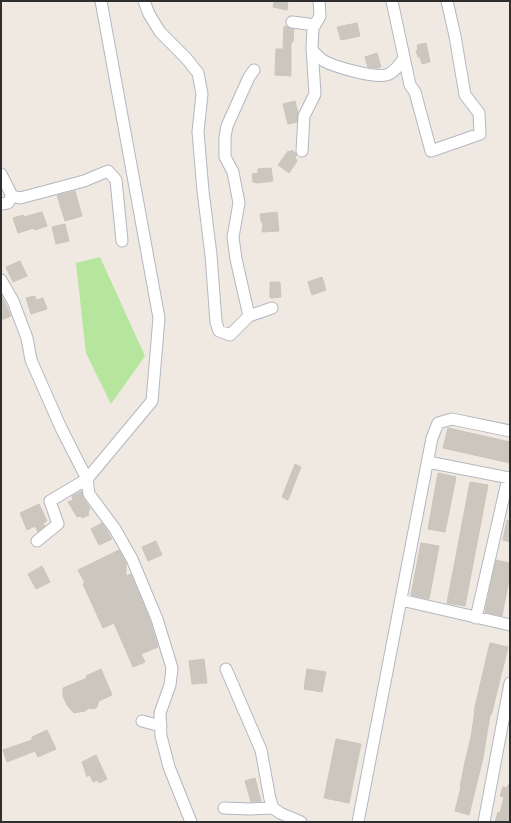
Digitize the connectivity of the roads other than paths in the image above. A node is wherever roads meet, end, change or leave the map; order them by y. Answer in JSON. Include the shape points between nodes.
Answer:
{"nodes":[{"id":1,"x":102,"y":1,"type":"edge"},
{"id":2,"x":144,"y":1,"type":"edge"},
{"id":3,"x":318,"y":1,"type":"edge"},
{"id":4,"x":392,"y":1,"type":"edge"},
{"id":5,"x":447,"y":1,"type":"edge"},
{"id":6,"x":292,"y":22,"type":"dead end"},
{"id":7,"x":315,"y":25,"type":"junction"},
{"id":8,"x":312,"y":50,"type":"junction"},
{"id":9,"x":404,"y":58,"type":"junction"},
{"id":10,"x":254,"y":70,"type":"dead end"},
{"id":11,"x":302,"y":151,"type":"dead end"},
{"id":12,"x":1,"y":174,"type":"edge"},
{"id":13,"x":12,"y":196,"type":"junction"},
{"id":14,"x":1,"y":204,"type":"edge"},
{"id":15,"x":122,"y":241,"type":"dead end"},
{"id":16,"x":1,"y":280,"type":"edge"},
{"id":17,"x":272,"y":308,"type":"dead end"},
{"id":18,"x":249,"y":316,"type":"junction"},
{"id":19,"x":510,"y":430,"type":"edge"},
{"id":20,"x":428,"y":462,"type":"junction"},
{"id":21,"x":509,"y":478,"type":"edge"},
{"id":22,"x":87,"y":479,"type":"junction"},
{"id":23,"x":38,"y":541,"type":"dead end"},
{"id":24,"x":401,"y":600,"type":"junction"},
{"id":25,"x":476,"y":618,"type":"junction"},
{"id":26,"x":510,"y":625,"type":"edge"},
{"id":27,"x":226,"y":669,"type":"dead end"},
{"id":28,"x":510,"y":683,"type":"edge"},
{"id":29,"x":142,"y":721,"type":"dead end"},
{"id":30,"x":161,"y":726,"type":"junction"},
{"id":31,"x":224,"y":808,"type":"dead end"},
{"id":32,"x":273,"y":808,"type":"junction"},
{"id":33,"x":191,"y":822,"type":"edge"},
{"id":34,"x":301,"y":822,"type":"edge"},
{"id":35,"x":358,"y":822,"type":"edge"},
{"id":36,"x":484,"y":822,"type":"edge"}],
"edges":[{"from":1,"to":22,"type":"street","via":[[159,318],[152,401]]},
{"from":2,"to":18,"type":"street","via":[[160,32],[198,73],[202,94],[198,132],[216,322],[219,331],[230,335]]},
{"from":3,"to":7,"type":"street","via":[[320,16]]},
{"from":4,"to":9,"type":"street"},
{"from":5,"to":9,"type":"street","via":[[465,95],[479,113],[480,134],[431,151]]},
{"from":6,"to":7,"type":"street"},
{"from":7,"to":8,"type":"street"},
{"from":8,"to":9,"type":"street","via":[[322,60],[344,69],[370,74],[386,75],[396,69]]},
{"from":8,"to":11,"type":"street","via":[[315,94],[304,116]]},
{"from":10,"to":18,"type":"street","via":[[227,126],[225,137],[225,156],[233,172],[239,203],[233,237]]},
{"from":12,"to":13,"type":"street"},
{"from":13,"to":14,"type":"street","via":[[8,203]]},
{"from":13,"to":15,"type":"street","via":[[20,198],[108,171],[116,180]]},
{"from":16,"to":22,"type":"street","via":[[13,301],[27,338],[31,360]]},
{"from":17,"to":18,"type":"street"},
{"from":19,"to":20,"type":"street","via":[[452,419],[438,423],[432,438]]},
{"from":20,"to":21,"type":"street"},
{"from":20,"to":24,"type":"street"},
{"from":21,"to":25,"type":"street"},
{"from":22,"to":23,"type":"street","via":[[50,501],[58,524]]},
{"from":22,"to":30,"type":"street","via":[[90,494],[132,558],[164,640],[172,668],[170,685],[160,713]]},
{"from":24,"to":25,"type":"street"},
{"from":24,"to":35,"type":"street"},
{"from":25,"to":26,"type":"street"},
{"from":27,"to":32,"type":"street","via":[[261,750]]},
{"from":28,"to":36,"type":"street"},
{"from":29,"to":30,"type":"street"},
{"from":30,"to":33,"type":"street","via":[[161,736],[170,768]]},
{"from":31,"to":32,"type":"street"},
{"from":32,"to":34,"type":"street"}]}
